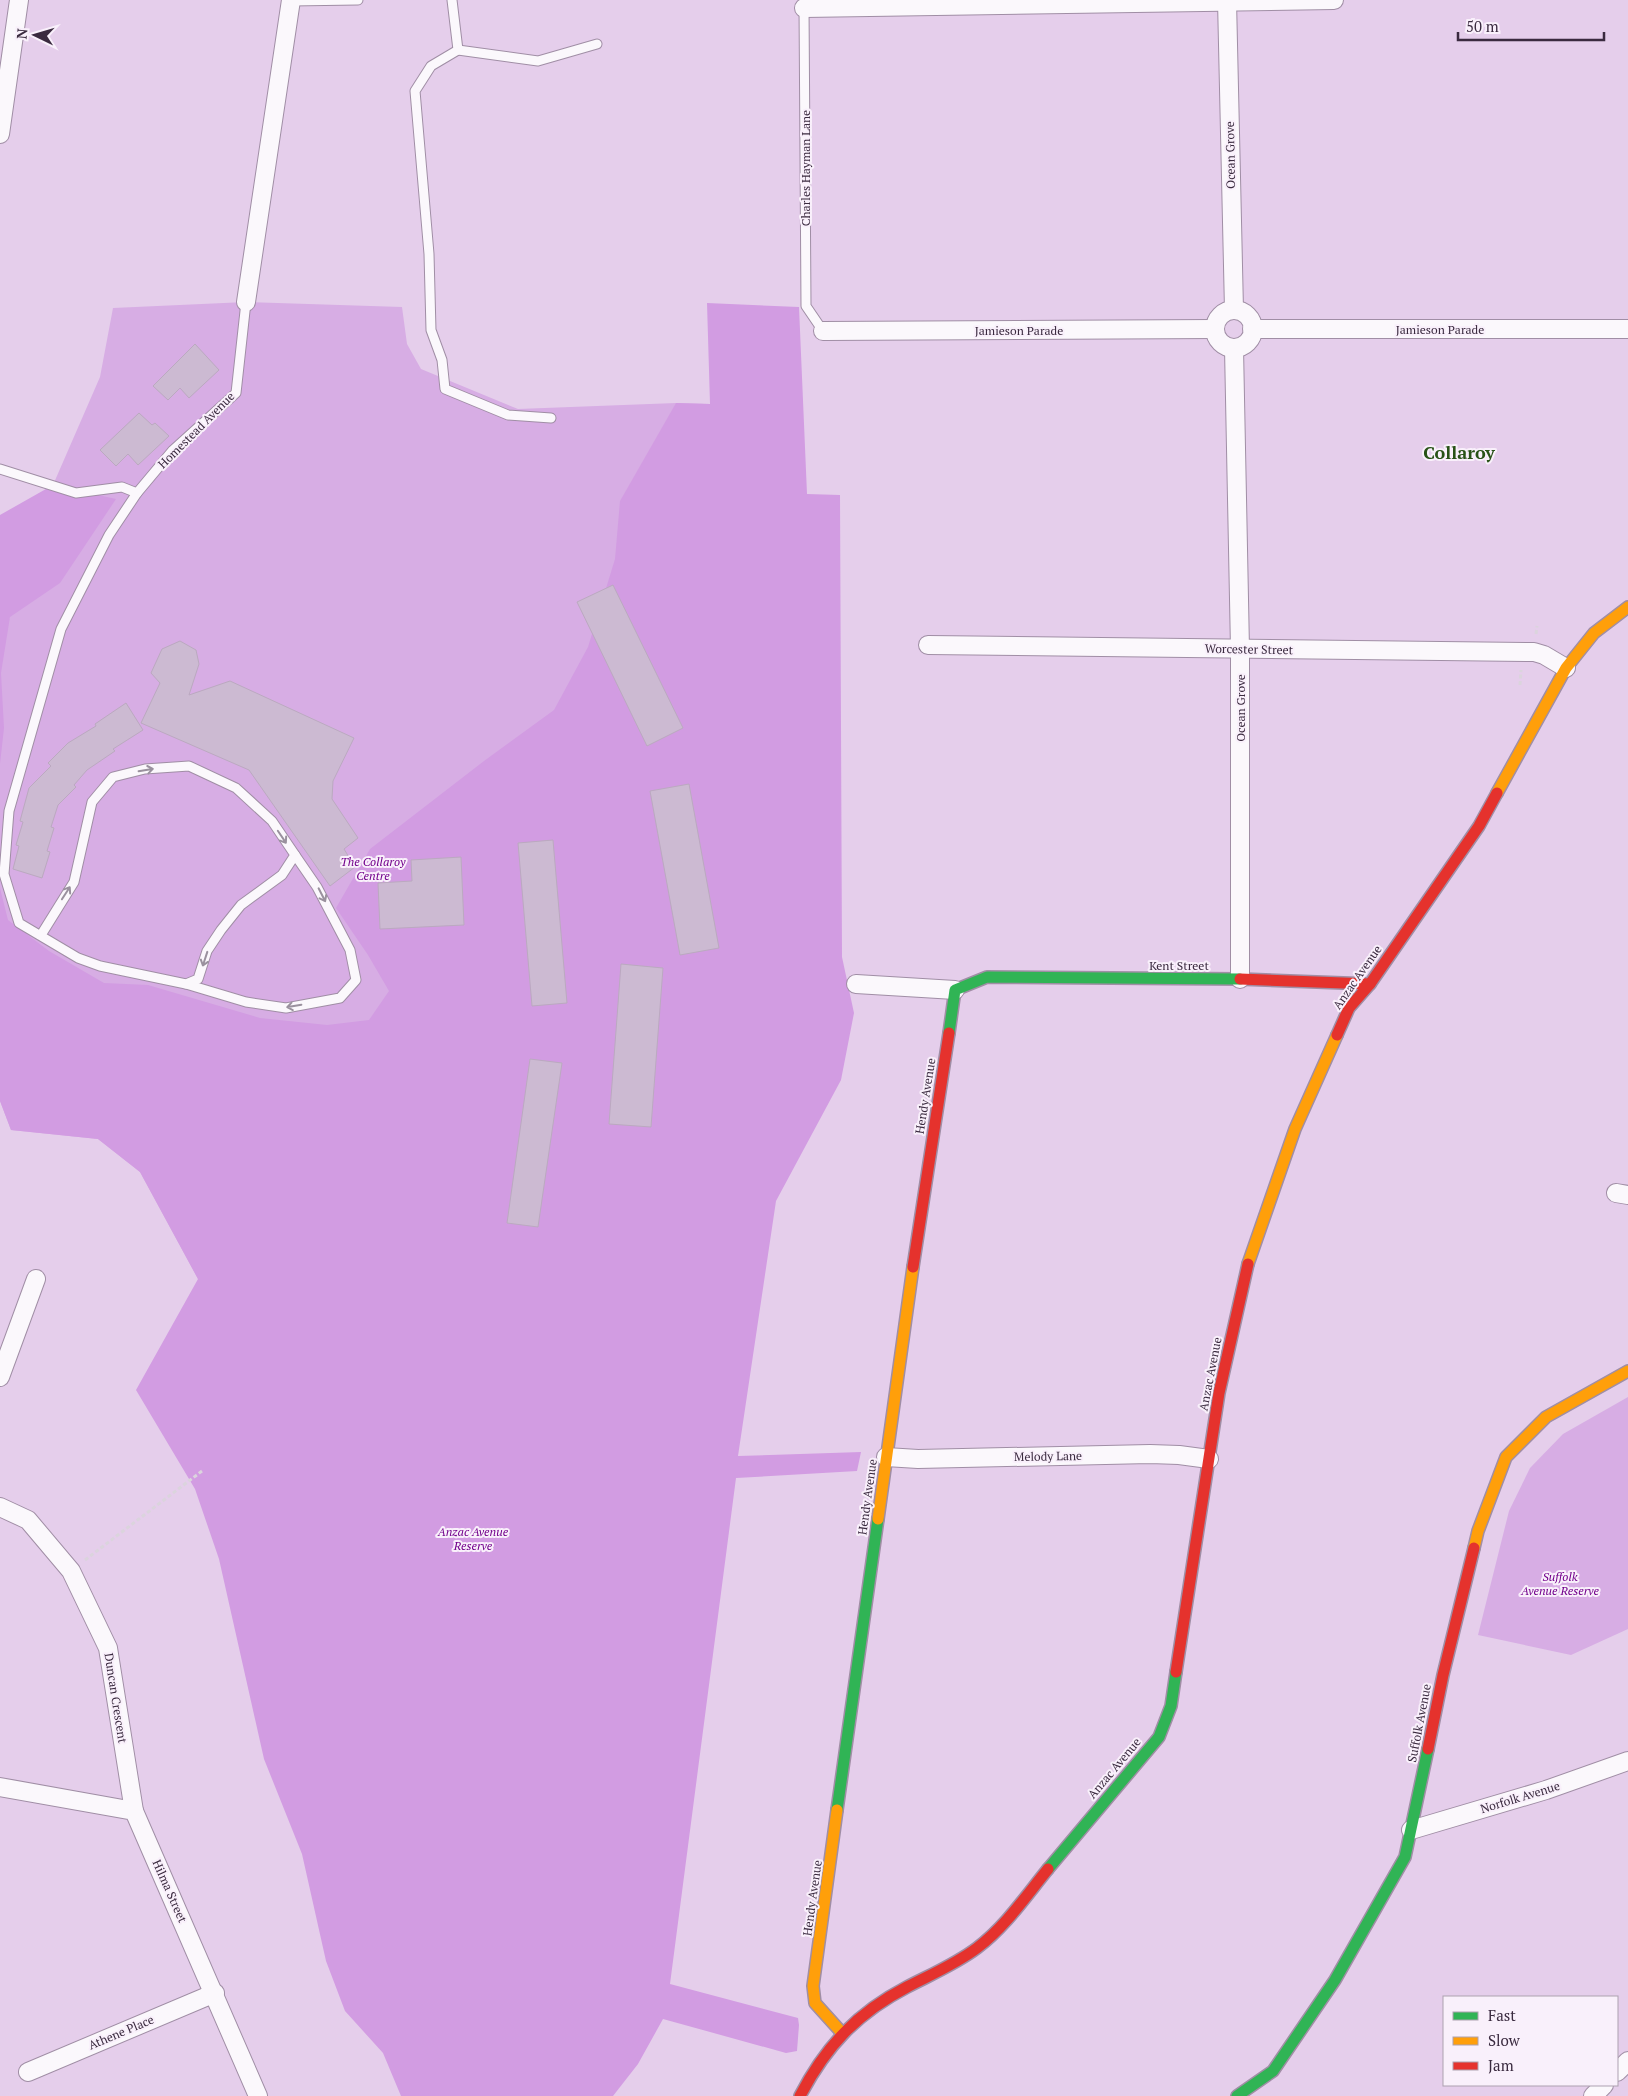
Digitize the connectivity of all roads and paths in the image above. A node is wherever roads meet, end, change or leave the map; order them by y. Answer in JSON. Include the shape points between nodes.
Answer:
{"nodes":[{"id":1,"x":19,"y":0,"type":"edge"},
{"id":2,"x":358,"y":0,"type":"edge"},
{"id":3,"x":452,"y":0,"type":"edge"},
{"id":4,"x":1227,"y":0,"type":"edge"},
{"id":5,"x":1334,"y":0,"type":"edge"},
{"id":6,"x":291,"y":1,"type":"edge"},
{"id":7,"x":804,"y":4,"type":"edge"},
{"id":8,"x":597,"y":44,"type":"dead end"},
{"id":9,"x":458,"y":50,"type":"junction"},
{"id":10,"x":0,"y":134,"type":"edge"},
{"id":11,"x":246,"y":302,"type":"joint"},
{"id":12,"x":1234,"y":310,"type":"junction"},
{"id":13,"x":1215,"y":329,"type":"junction"},
{"id":14,"x":1252,"y":329,"type":"junction"},
{"id":15,"x":1628,"y":329,"type":"edge"},
{"id":16,"x":823,"y":331,"type":"joint"},
{"id":17,"x":1234,"y":348,"type":"junction"},
{"id":18,"x":551,"y":418,"type":"dead end"},
{"id":19,"x":0,"y":469,"type":"edge"},
{"id":20,"x":137,"y":493,"type":"junction"},
{"id":21,"x":1628,"y":607,"type":"edge"},
{"id":22,"x":928,"y":645,"type":"dead end"},
{"id":23,"x":1240,"y":649,"type":"junction"},
{"id":24,"x":1521,"y":662,"type":"dead end"},
{"id":25,"x":1566,"y":668,"type":"junction"},
{"id":26,"x":1520,"y":685,"type":"dead end"},
{"id":27,"x":295,"y":855,"type":"junction"},
{"id":28,"x":41,"y":935,"type":"junction"},
{"id":29,"x":1240,"y":979,"type":"junction"},
{"id":30,"x":186,"y":984,"type":"junction"},
{"id":31,"x":856,"y":984,"type":"dead end"},
{"id":32,"x":1370,"y":984,"type":"junction"},
{"id":33,"x":955,"y":990,"type":"junction"},
{"id":34,"x":36,"y":1279,"type":"dead end"},
{"id":35,"x":1628,"y":1371,"type":"edge"},
{"id":36,"x":0,"y":1377,"type":"edge"},
{"id":37,"x":886,"y":1457,"type":"junction"},
{"id":38,"x":1209,"y":1459,"type":"junction"},
{"id":39,"x":202,"y":1471,"type":"dead end"},
{"id":40,"x":0,"y":1507,"type":"edge"},
{"id":41,"x":70,"y":1571,"type":"junction"},
{"id":42,"x":1628,"y":1761,"type":"edge"},
{"id":43,"x":0,"y":1787,"type":"edge"},
{"id":44,"x":134,"y":1811,"type":"junction"},
{"id":45,"x":1411,"y":1830,"type":"junction"},
{"id":46,"x":215,"y":1993,"type":"junction"},
{"id":47,"x":842,"y":2034,"type":"junction"},
{"id":48,"x":1628,"y":2061,"type":"edge"},
{"id":49,"x":1618,"y":2071,"type":"edge"},
{"id":50,"x":28,"y":2072,"type":"dead end"},
{"id":51,"x":1603,"y":2086,"type":"edge"},
{"id":52,"x":258,"y":2096,"type":"edge"},
{"id":53,"x":800,"y":2096,"type":"edge"},
{"id":54,"x":1238,"y":2096,"type":"edge"},
{"id":55,"x":1593,"y":2096,"type":"edge"}],
"edges":[{"from":1,"to":10,"type":"street"},
{"from":2,"to":6,"type":"lane"},
{"from":3,"to":9,"type":"lane"},
{"from":4,"to":5,"type":"street"},
{"from":4,"to":7,"type":"street"},
{"from":4,"to":12,"type":"street","name":"Ocean Grove"},
{"from":6,"to":11,"type":"street","name":"Homestead Avenue"},
{"from":7,"to":16,"type":"lane","name":"Charles Hayman Lane","via":[[806,306]]},
{"from":8,"to":9,"type":"lane","via":[[538,61]]},
{"from":9,"to":18,"type":"lane","via":[[431,66],[415,90],[432,330],[442,360],[445,389],[508,415]]},
{"from":11,"to":20,"type":"lane","name":"Homestead Avenue","via":[[236,393],[173,450]]},
{"from":12,"to":13,"type":"street","via":[[1220,316]]},
{"from":12,"to":14,"type":"street","via":[[1247,316]]},
{"from":13,"to":16,"type":"street","name":"Jamieson Parade"},
{"from":13,"to":17,"type":"street","via":[[1220,342]]},
{"from":14,"to":15,"type":"street","name":"Jamieson Parade"},
{"from":14,"to":17,"type":"street","via":[[1247,343]]},
{"from":17,"to":23,"type":"street","name":"Ocean Grove"},
{"from":19,"to":20,"type":"lane","via":[[76,494],[122,487]]},
{"from":20,"to":28,"type":"lane","name":"Homestead Avenue","via":[[109,535],[61,629],[9,811],[4,874],[19,923]]},
{"from":21,"to":25,"type":"street","name":"Anzac Avenue","via":[[1594,633]]},
{"from":22,"to":23,"type":"street","name":"Worcester Street"},
{"from":23,"to":25,"type":"street","name":"Worcester Street","via":[[1534,652]]},
{"from":23,"to":29,"type":"street","name":"Ocean Grove"},
{"from":24,"to":26,"type":"path"},
{"from":25,"to":32,"type":"street","name":"Anzac Avenue","via":[[1479,826]]},
{"from":28,"to":27,"type":"lane","one_way":true,"via":[[74,882],[92,802],[113,777],[145,769],[189,766],[236,788],[272,821]]},
{"from":27,"to":30,"type":"lane","one_way":true,"via":[[282,875],[241,905],[207,951],[198,979]]},
{"from":27,"to":30,"type":"lane","name":"Homestead Avenue","one_way":true,"via":[[317,887],[350,950],[356,980],[340,998],[286,1008],[246,1002]]},
{"from":28,"to":30,"type":"lane","name":"Homestead Avenue","via":[[78,958],[100,966]]},
{"from":29,"to":32,"type":"street","name":"Kent Street"},
{"from":29,"to":33,"type":"street","name":"Kent Street","via":[[988,977]]},
{"from":31,"to":33,"type":"street"},
{"from":32,"to":38,"type":"street","name":"Anzac Avenue","via":[[1349,1008],[1295,1128],[1246,1269],[1219,1393]]},
{"from":33,"to":37,"type":"street","name":"Hendy Avenue"},
{"from":34,"to":36,"type":"street"},
{"from":35,"to":45,"type":"street","name":"Suffolk Avenue","via":[[1546,1417],[1506,1457],[1478,1531],[1443,1674]]},
{"from":37,"to":38,"type":"street","name":"Melody Lane","via":[[1150,1454]]},
{"from":37,"to":47,"type":"street","name":"Hendy Avenue","via":[[813,1986],[815,2003]]},
{"from":38,"to":47,"type":"street","name":"Anzac Avenue","via":[[1172,1706],[1159,1737],[997,1930],[970,1953],[872,2007]]},
{"from":39,"to":41,"type":"path"},
{"from":40,"to":41,"type":"street","name":"Duncan Crescent","via":[[28,1520]]},
{"from":41,"to":44,"type":"street","name":"Duncan Crescent","via":[[108,1648]]},
{"from":42,"to":45,"type":"street","name":"Norfolk Avenue","via":[[1546,1790]]},
{"from":43,"to":44,"type":"street"},
{"from":44,"to":46,"type":"street","name":"Hilma Street"},
{"from":45,"to":54,"type":"street","name":"Suffolk Avenue","via":[[1405,1857],[1335,1980],[1273,2071]]},
{"from":46,"to":50,"type":"street","name":"Athene Place"},
{"from":46,"to":52,"type":"street","name":"Hilma Street"},
{"from":47,"to":53,"type":"street","name":"Anzac Avenue"},
{"from":48,"to":49,"type":"street"},
{"from":51,"to":55,"type":"street"}]}
